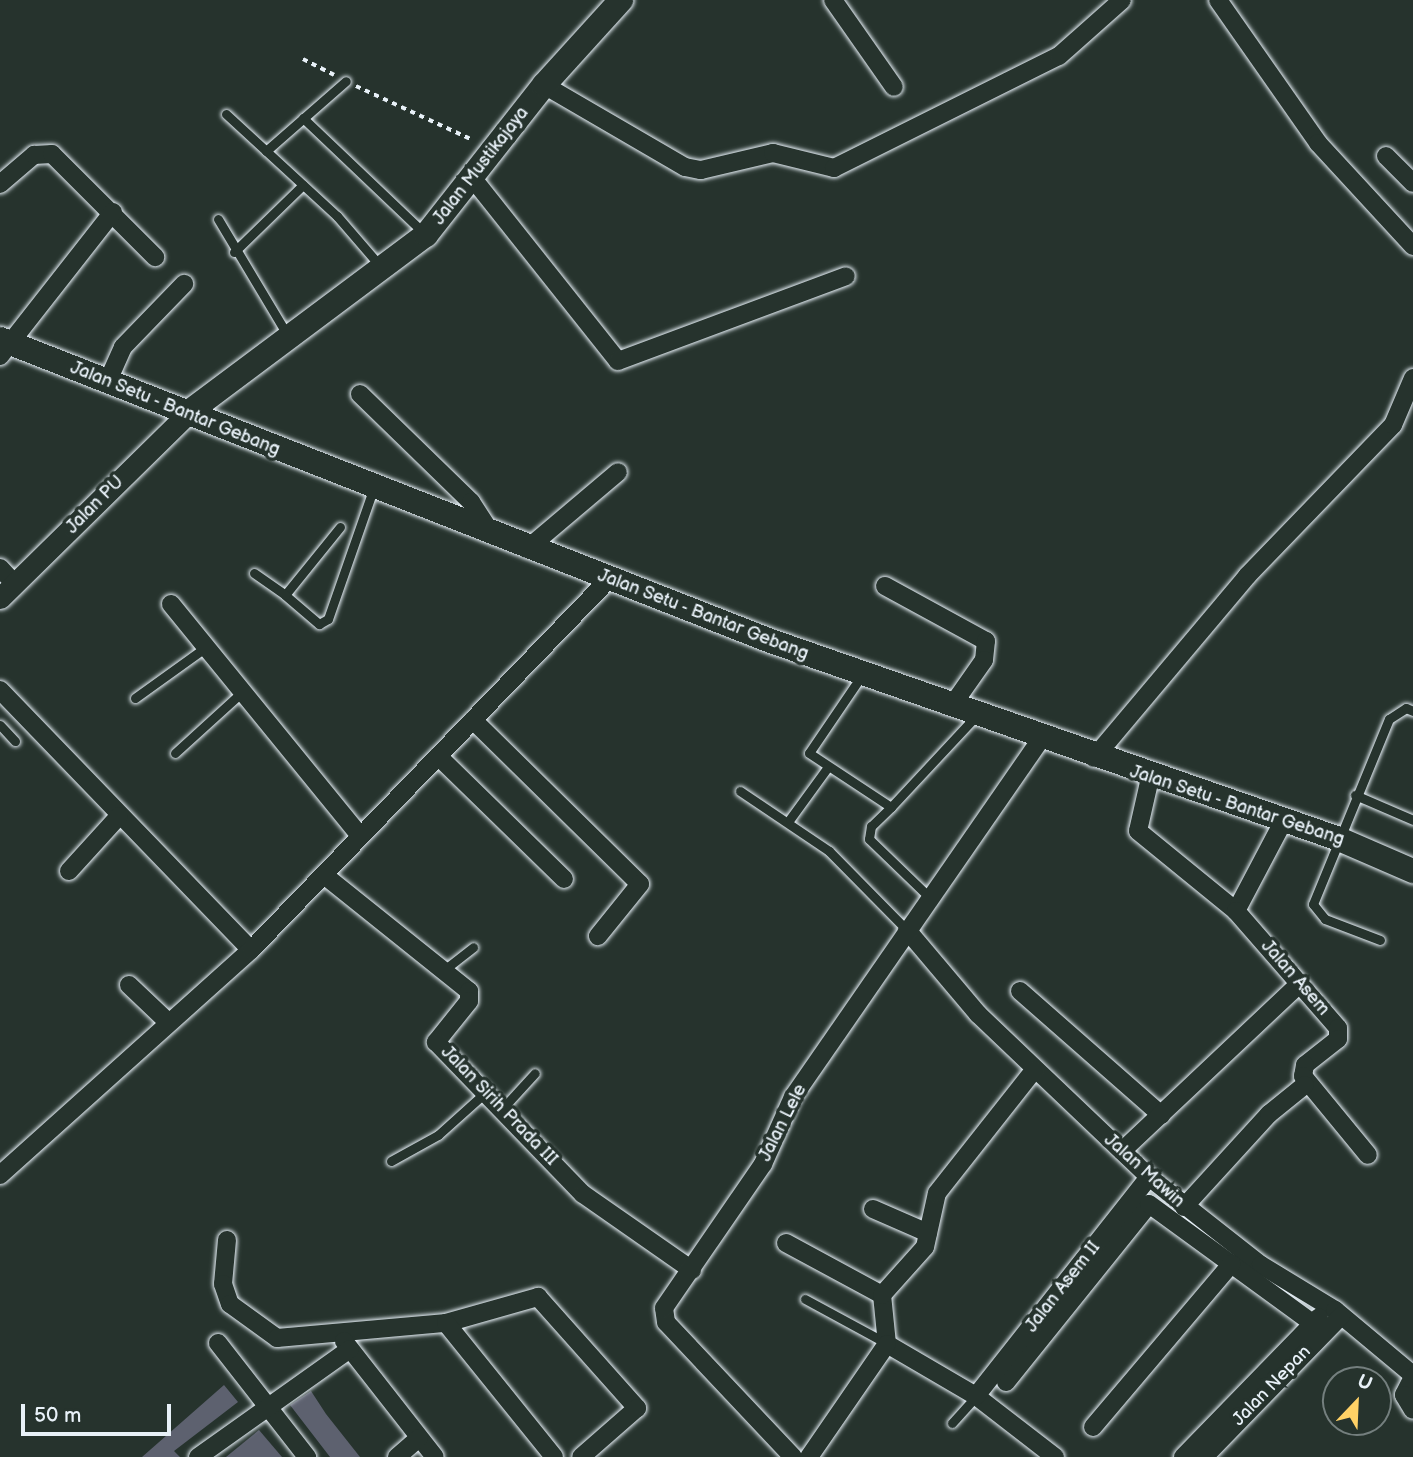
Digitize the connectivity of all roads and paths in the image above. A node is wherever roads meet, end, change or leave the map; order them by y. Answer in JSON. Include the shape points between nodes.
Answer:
{"nodes":[{"id":1,"x":621,"y":0,"type":"edge"},
{"id":2,"x":833,"y":0,"type":"edge"},
{"id":3,"x":1122,"y":0,"type":"edge"},
{"id":4,"x":1218,"y":0,"type":"edge"},
{"id":5,"x":303,"y":59,"type":"dead end"},
{"id":6,"x":346,"y":81,"type":"junction"},
{"id":7,"x":544,"y":85,"type":"junction"},
{"id":8,"x":894,"y":87,"type":"dead end"},
{"id":9,"x":226,"y":114,"type":"dead end"},
{"id":10,"x":303,"y":118,"type":"junction"},
{"id":11,"x":499,"y":148,"type":"junction"},
{"id":12,"x":266,"y":151,"type":"junction"},
{"id":13,"x":1386,"y":156,"type":"dead end"},
{"id":14,"x":474,"y":180,"type":"junction"},
{"id":15,"x":1413,"y":183,"type":"edge"},
{"id":16,"x":0,"y":184,"type":"edge"},
{"id":17,"x":303,"y":185,"type":"junction"},
{"id":18,"x":113,"y":212,"type":"junction"},
{"id":19,"x":218,"y":219,"type":"dead end"},
{"id":20,"x":426,"y":235,"type":"junction"},
{"id":21,"x":1413,"y":246,"type":"edge"},
{"id":22,"x":234,"y":252,"type":"junction"},
{"id":23,"x":155,"y":257,"type":"dead end"},
{"id":24,"x":384,"y":271,"type":"junction"},
{"id":25,"x":846,"y":276,"type":"dead end"},
{"id":26,"x":184,"y":284,"type":"dead end"},
{"id":27,"x":289,"y":338,"type":"junction"},
{"id":28,"x":3,"y":346,"type":"edge"},
{"id":29,"x":1413,"y":378,"type":"edge"},
{"id":30,"x":107,"y":383,"type":"junction"},
{"id":31,"x":360,"y":394,"type":"dead end"},
{"id":32,"x":189,"y":412,"type":"junction"},
{"id":33,"x":618,"y":472,"type":"dead end"},
{"id":34,"x":373,"y":490,"type":"junction"},
{"id":35,"x":340,"y":527,"type":"dead end"},
{"id":36,"x":493,"y":535,"type":"junction"},
{"id":37,"x":527,"y":549,"type":"junction"},
{"id":38,"x":0,"y":568,"type":"edge"},
{"id":39,"x":254,"y":573,"type":"dead end"},
{"id":40,"x":609,"y":579,"type":"junction"},
{"id":41,"x":885,"y":586,"type":"dead end"},
{"id":42,"x":8,"y":591,"type":"edge"},
{"id":43,"x":285,"y":595,"type":"junction"},
{"id":44,"x":172,"y":604,"type":"dead end"},
{"id":45,"x":206,"y":647,"type":"junction"},
{"id":46,"x":862,"y":675,"type":"junction"},
{"id":47,"x":0,"y":690,"type":"edge"},
{"id":48,"x":241,"y":692,"type":"junction"},
{"id":49,"x":135,"y":698,"type":"dead end"},
{"id":50,"x":951,"y":707,"type":"junction"},
{"id":51,"x":1413,"y":711,"type":"edge"},
{"id":52,"x":976,"y":716,"type":"junction"},
{"id":53,"x":473,"y":720,"type":"junction"},
{"id":54,"x":0,"y":725,"type":"edge"},
{"id":55,"x":1040,"y":740,"type":"junction"},
{"id":56,"x":15,"y":741,"type":"dead end"},
{"id":57,"x":175,"y":753,"type":"dead end"},
{"id":58,"x":438,"y":756,"type":"junction"},
{"id":59,"x":1094,"y":758,"type":"junction"},
{"id":60,"x":827,"y":768,"type":"junction"},
{"id":61,"x":1150,"y":778,"type":"junction"},
{"id":62,"x":740,"y":791,"type":"dead end"},
{"id":63,"x":1355,"y":795,"type":"junction"},
{"id":64,"x":891,"y":807,"type":"junction"},
{"id":65,"x":119,"y":816,"type":"junction"},
{"id":66,"x":790,"y":820,"type":"junction"},
{"id":67,"x":1284,"y":820,"type":"junction"},
{"id":68,"x":1413,"y":820,"type":"edge"},
{"id":69,"x":360,"y":836,"type":"junction"},
{"id":70,"x":1339,"y":839,"type":"junction"},
{"id":71,"x":69,"y":871,"type":"dead end"},
{"id":72,"x":1413,"y":871,"type":"edge"},
{"id":73,"x":324,"y":875,"type":"junction"},
{"id":74,"x":564,"y":879,"type":"dead end"},
{"id":75,"x":930,"y":898,"type":"junction"},
{"id":76,"x":1236,"y":911,"type":"junction"},
{"id":77,"x":907,"y":930,"type":"junction"},
{"id":78,"x":598,"y":936,"type":"dead end"},
{"id":79,"x":1380,"y":940,"type":"dead end"},
{"id":80,"x":473,"y":947,"type":"dead end"},
{"id":81,"x":251,"y":950,"type":"junction"},
{"id":82,"x":444,"y":970,"type":"junction"},
{"id":83,"x":1299,"y":984,"type":"junction"},
{"id":84,"x":129,"y":985,"type":"dead end"},
{"id":85,"x":1020,"y":991,"type":"dead end"},
{"id":86,"x":169,"y":1023,"type":"junction"},
{"id":87,"x":1034,"y":1070,"type":"junction"},
{"id":88,"x":535,"y":1073,"type":"dead end"},
{"id":89,"x":1306,"y":1085,"type":"junction"},
{"id":90,"x":487,"y":1091,"type":"junction"},
{"id":91,"x":503,"y":1108,"type":"junction"},
{"id":92,"x":1161,"y":1115,"type":"junction"},
{"id":93,"x":1122,"y":1151,"type":"junction"},
{"id":94,"x":1368,"y":1155,"type":"dead end"},
{"id":95,"x":391,"y":1161,"type":"dead end"},
{"id":96,"x":0,"y":1175,"type":"edge"},
{"id":97,"x":1149,"y":1177,"type":"junction"},
{"id":98,"x":1184,"y":1207,"type":"junction"},
{"id":99,"x":873,"y":1209,"type":"dead end"},
{"id":100,"x":928,"y":1233,"type":"junction"},
{"id":101,"x":227,"y":1240,"type":"dead end"},
{"id":102,"x":786,"y":1243,"type":"dead end"},
{"id":103,"x":1231,"y":1264,"type":"junction"},
{"id":104,"x":692,"y":1270,"type":"junction"},
{"id":105,"x":882,"y":1295,"type":"junction"},
{"id":106,"x":805,"y":1299,"type":"dead end"},
{"id":107,"x":1338,"y":1313,"type":"junction"},
{"id":108,"x":446,"y":1322,"type":"junction"},
{"id":109,"x":1311,"y":1322,"type":"junction"},
{"id":110,"x":339,"y":1333,"type":"junction"},
{"id":111,"x":218,"y":1343,"type":"dead end"},
{"id":112,"x":887,"y":1344,"type":"junction"},
{"id":113,"x":350,"y":1349,"type":"junction"},
{"id":114,"x":1413,"y":1376,"type":"edge"},
{"id":115,"x":1006,"y":1382,"type":"dead end"},
{"id":116,"x":976,"y":1396,"type":"junction"},
{"id":117,"x":267,"y":1405,"type":"junction"},
{"id":118,"x":1413,"y":1410,"type":"edge"},
{"id":119,"x":952,"y":1423,"type":"dead end"},
{"id":120,"x":1093,"y":1427,"type":"dead end"},
{"id":121,"x":419,"y":1438,"type":"junction"},
{"id":122,"x":198,"y":1457,"type":"edge"},
{"id":123,"x":307,"y":1457,"type":"edge"},
{"id":124,"x":397,"y":1457,"type":"edge"},
{"id":125,"x":435,"y":1457,"type":"edge"},
{"id":126,"x":554,"y":1457,"type":"edge"},
{"id":127,"x":581,"y":1457,"type":"edge"},
{"id":128,"x":793,"y":1457,"type":"edge"},
{"id":129,"x":809,"y":1457,"type":"edge"},
{"id":130,"x":1055,"y":1457,"type":"edge"},
{"id":131,"x":1183,"y":1457,"type":"edge"},
{"id":132,"x":1204,"y":1457,"type":"edge"}],
"edges":[{"from":1,"to":7,"type":"main road","name":"Jalan Mustikajaya"},
{"from":2,"to":8,"type":"street"},
{"from":3,"to":7,"type":"street","via":[[1059,56],[834,168],[773,153],[701,170],[685,167]]},
{"from":4,"to":21,"type":"street","via":[[1318,143]]},
{"from":5,"to":6,"type":"path"},
{"from":6,"to":10,"type":"lane"},
{"from":6,"to":11,"type":"path","via":[[437,127]]},
{"from":7,"to":11,"type":"main road","name":"Jalan Mustikajaya"},
{"from":9,"to":12,"type":"lane"},
{"from":10,"to":12,"type":"lane"},
{"from":10,"to":20,"type":"lane"},
{"from":11,"to":14,"type":"main road","name":"Jalan Mustikajaya"},
{"from":12,"to":17,"type":"lane"},
{"from":13,"to":15,"type":"street"},
{"from":14,"to":20,"type":"main road","name":"Jalan Mustikajaya"},
{"from":14,"to":25,"type":"street","via":[[618,361]]},
{"from":16,"to":18,"type":"street","via":[[34,155],[52,154]]},
{"from":17,"to":22,"type":"lane"},
{"from":17,"to":24,"type":"lane"},
{"from":18,"to":23,"type":"street"},
{"from":18,"to":28,"type":"street"},
{"from":19,"to":22,"type":"lane"},
{"from":20,"to":24,"type":"main road","name":"Jalan Mustikajaya"},
{"from":22,"to":27,"type":"lane"},
{"from":24,"to":27,"type":"main road","name":"Jalan Mustikajaya"},
{"from":26,"to":30,"type":"street","via":[[124,347]]},
{"from":27,"to":32,"type":"main road","name":"Jalan Mustikajaya"},
{"from":28,"to":30,"type":"main road","name":"Jalan Setu - Bantar Gebang"},
{"from":29,"to":59,"type":"street","via":[[1393,425],[1247,576]]},
{"from":30,"to":32,"type":"main road","name":"Jalan Setu - Bantar Gebang"},
{"from":31,"to":36,"type":"street","via":[[471,502]]},
{"from":32,"to":34,"type":"main road","name":"Jalan Setu - Bantar Gebang"},
{"from":32,"to":42,"type":"street","name":"Jalan PU"},
{"from":33,"to":37,"type":"street"},
{"from":34,"to":36,"type":"main road","name":"Jalan Setu - Bantar Gebang"},
{"from":34,"to":43,"type":"lane","via":[[328,619],[319,624]]},
{"from":35,"to":43,"type":"lane"},
{"from":36,"to":37,"type":"main road","name":"Jalan Setu - Bantar Gebang"},
{"from":37,"to":40,"type":"main road","name":"Jalan Setu - Bantar Gebang"},
{"from":38,"to":42,"type":"street"},
{"from":39,"to":43,"type":"lane"},
{"from":40,"to":46,"type":"main road","name":"Jalan Setu - Bantar Gebang"},
{"from":40,"to":53,"type":"street"},
{"from":41,"to":50,"type":"street","via":[[986,641],[984,660]]},
{"from":44,"to":45,"type":"street"},
{"from":45,"to":48,"type":"street"},
{"from":45,"to":49,"type":"lane"},
{"from":46,"to":50,"type":"main road","name":"Jalan Setu - Bantar Gebang"},
{"from":46,"to":60,"type":"lane","via":[[810,748],[811,758]]},
{"from":47,"to":65,"type":"street"},
{"from":48,"to":57,"type":"lane"},
{"from":48,"to":69,"type":"street"},
{"from":50,"to":52,"type":"main road","name":"Jalan Setu - Bantar Gebang"},
{"from":51,"to":63,"type":"lane","via":[[1406,708],[1389,719]]},
{"from":52,"to":55,"type":"main road","name":"Jalan Setu - Bantar Gebang"},
{"from":52,"to":64,"type":"lane"},
{"from":53,"to":58,"type":"street"},
{"from":53,"to":78,"type":"street","via":[[640,884]]},
{"from":54,"to":56,"type":"lane"},
{"from":55,"to":59,"type":"main road","name":"Jalan Setu - Bantar Gebang"},
{"from":55,"to":75,"type":"street","name":"Jalan Lele"},
{"from":58,"to":69,"type":"street"},
{"from":58,"to":74,"type":"street"},
{"from":59,"to":61,"type":"main road","name":"Jalan Setu - Bantar Gebang"},
{"from":60,"to":64,"type":"lane"},
{"from":60,"to":66,"type":"lane"},
{"from":61,"to":67,"type":"main road","name":"Jalan Setu - Bantar Gebang"},
{"from":61,"to":76,"type":"street","name":"Jalan Asem","via":[[1138,831]]},
{"from":62,"to":66,"type":"lane"},
{"from":63,"to":68,"type":"lane"},
{"from":63,"to":70,"type":"lane"},
{"from":64,"to":75,"type":"lane","via":[[871,826],[869,839]]},
{"from":65,"to":71,"type":"street"},
{"from":65,"to":81,"type":"street"},
{"from":66,"to":77,"type":"lane"},
{"from":67,"to":70,"type":"main road","name":"Jalan Setu - Bantar Gebang"},
{"from":67,"to":76,"type":"street"},
{"from":69,"to":73,"type":"street"},
{"from":70,"to":72,"type":"main road","name":"Jalan Setu - Bantar Gebang"},
{"from":70,"to":79,"type":"lane","via":[[1313,904],[1316,912]]},
{"from":73,"to":81,"type":"street"},
{"from":73,"to":82,"type":"street","name":"Jalan Sirih Prada III"},
{"from":75,"to":77,"type":"street","name":"Jalan Lele"},
{"from":76,"to":83,"type":"street","name":"Jalan Asem"},
{"from":77,"to":87,"type":"street","name":"Jalan Mawin"},
{"from":77,"to":104,"type":"street","name":"Jalan Lele","via":[[793,1097],[764,1164]]},
{"from":80,"to":82,"type":"lane"},
{"from":81,"to":86,"type":"street"},
{"from":82,"to":90,"type":"street","name":"Jalan Sirih Prada III","via":[[470,996],[436,1042]]},
{"from":83,"to":89,"type":"street","name":"Jalan Asem","via":[[1340,1033],[1305,1065]]},
{"from":83,"to":92,"type":"street"},
{"from":84,"to":86,"type":"street"},
{"from":85,"to":92,"type":"street"},
{"from":86,"to":96,"type":"street"},
{"from":87,"to":93,"type":"street","name":"Jalan Mawin"},
{"from":87,"to":100,"type":"street","via":[[937,1193]]},
{"from":88,"to":91,"type":"lane"},
{"from":89,"to":94,"type":"street"},
{"from":89,"to":98,"type":"street","via":[[1269,1114]]},
{"from":90,"to":91,"type":"street","name":"Jalan Sirih Prada III"},
{"from":90,"to":95,"type":"lane","via":[[438,1135]]},
{"from":91,"to":104,"type":"street","name":"Jalan Sirih Prada III","via":[[583,1194]]},
{"from":92,"to":93,"type":"street"},
{"from":93,"to":97,"type":"street","name":"Jalan Mawin"},
{"from":97,"to":98,"type":"street","name":"Jalan Mawin"},
{"from":97,"to":116,"type":"street","name":"Jalan Asem II"},
{"from":98,"to":107,"type":"street","name":"Jalan Mawin"},
{"from":99,"to":100,"type":"street"},
{"from":100,"to":105,"type":"street","via":[[925,1247]]},
{"from":101,"to":110,"type":"street","via":[[223,1284],[229,1304],[248,1321],[277,1338]]},
{"from":102,"to":105,"type":"street"},
{"from":103,"to":109,"type":"street"},
{"from":103,"to":115,"type":"street","via":[[1149,1204]]},
{"from":103,"to":120,"type":"street"},
{"from":104,"to":128,"type":"street","name":"Jalan Lele","via":[[664,1308],[666,1322]]},
{"from":105,"to":112,"type":"street"},
{"from":106,"to":112,"type":"lane"},
{"from":107,"to":109,"type":"street"},
{"from":107,"to":114,"type":"street","name":"Jalan Mawin"},
{"from":107,"to":132,"type":"street","name":"Jalan Nepan"},
{"from":108,"to":110,"type":"street"},
{"from":108,"to":126,"type":"street"},
{"from":108,"to":127,"type":"street","via":[[525,1296],[543,1302],[638,1408]]},
{"from":109,"to":131,"type":"street"},
{"from":110,"to":113,"type":"street"},
{"from":111,"to":117,"type":"street"},
{"from":112,"to":116,"type":"street"},
{"from":112,"to":129,"type":"street"},
{"from":113,"to":117,"type":"street"},
{"from":113,"to":121,"type":"street"},
{"from":114,"to":118,"type":"street","via":[[1404,1395]]},
{"from":116,"to":119,"type":"lane"},
{"from":116,"to":130,"type":"street"},
{"from":117,"to":122,"type":"street"},
{"from":117,"to":123,"type":"street"},
{"from":121,"to":124,"type":"street"},
{"from":121,"to":125,"type":"street"}]}
